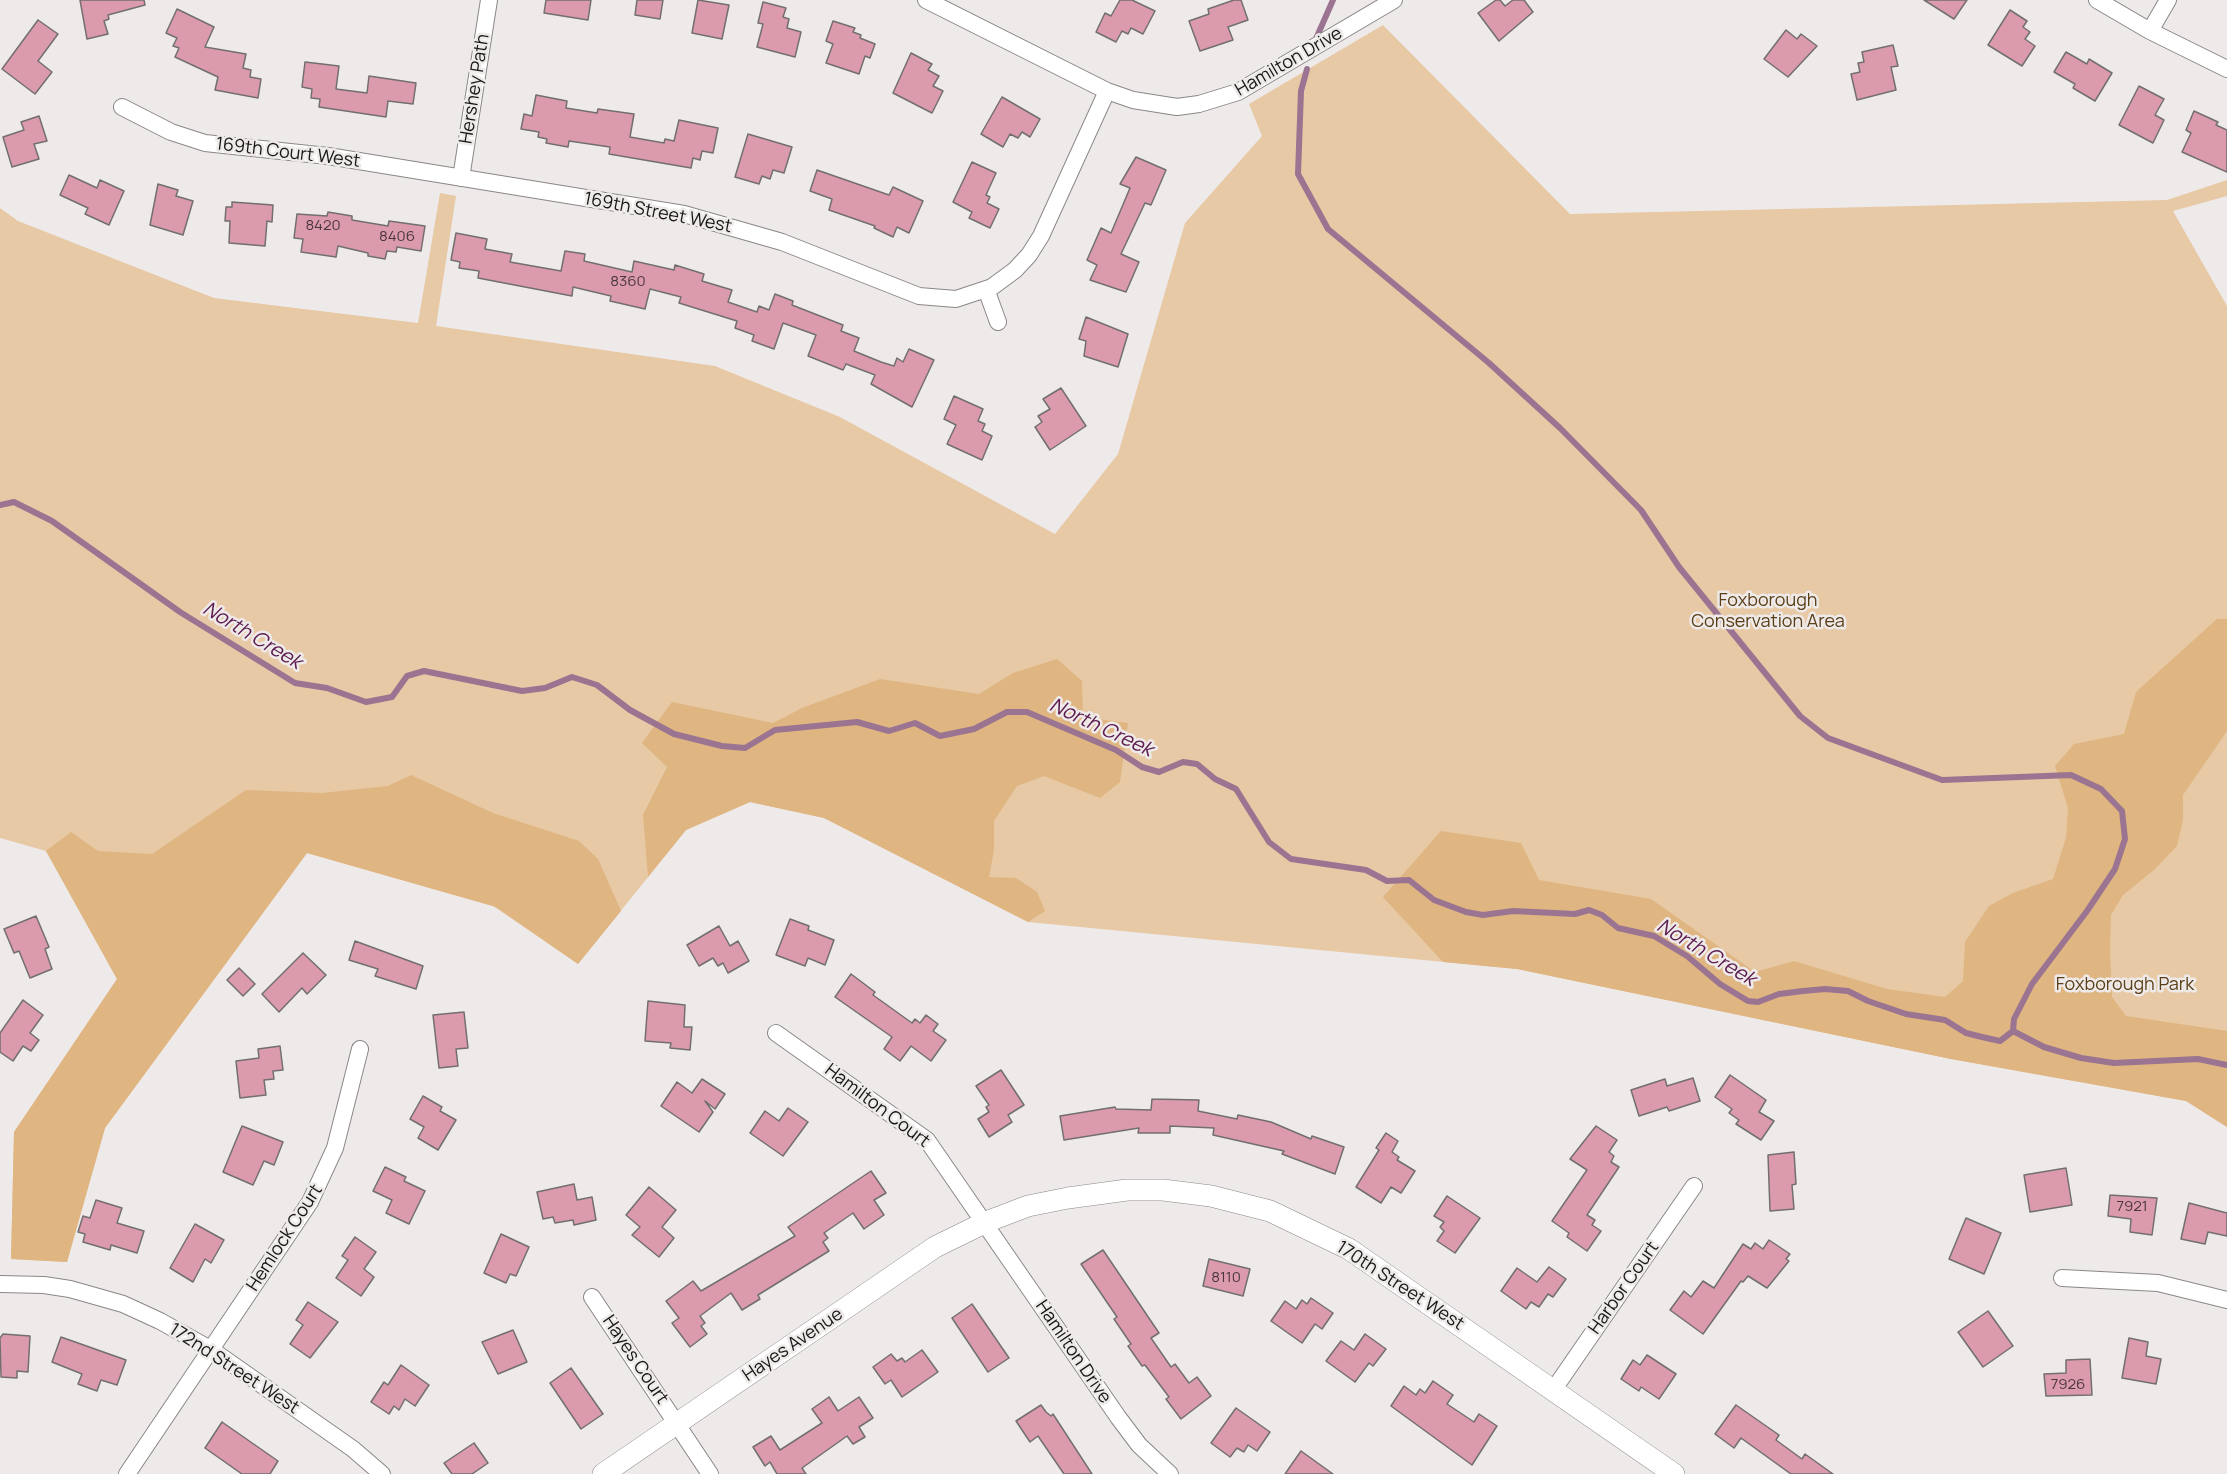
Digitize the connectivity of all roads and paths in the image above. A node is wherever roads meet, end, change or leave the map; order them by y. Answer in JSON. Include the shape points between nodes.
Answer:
{"nodes":[{"id":1,"x":489,"y":0,"type":"edge"},
{"id":2,"x":926,"y":0,"type":"edge"},
{"id":3,"x":1394,"y":0,"type":"edge"},
{"id":4,"x":2097,"y":0,"type":"edge"},
{"id":5,"x":2168,"y":0,"type":"edge"},
{"id":6,"x":2150,"y":31,"type":"junction"},
{"id":7,"x":2227,"y":69,"type":"edge"},
{"id":8,"x":1107,"y":91,"type":"junction"},
{"id":9,"x":122,"y":107,"type":"dead end"},
{"id":10,"x":461,"y":178,"type":"junction"},
{"id":11,"x":986,"y":289,"type":"junction"},
{"id":12,"x":998,"y":322,"type":"dead end"},
{"id":13,"x":776,"y":1033,"type":"dead end"},
{"id":14,"x":360,"y":1049,"type":"dead end"},
{"id":15,"x":1695,"y":1186,"type":"dead end"},
{"id":16,"x":986,"y":1222,"type":"junction"},
{"id":17,"x":2062,"y":1278,"type":"dead end"},
{"id":18,"x":0,"y":1284,"type":"edge"},
{"id":19,"x":592,"y":1297,"type":"dead end"},
{"id":20,"x":2227,"y":1300,"type":"edge"},
{"id":21,"x":212,"y":1350,"type":"junction"},
{"id":22,"x":1554,"y":1389,"type":"junction"},
{"id":23,"x":678,"y":1423,"type":"junction"},
{"id":24,"x":127,"y":1474,"type":"edge"},
{"id":25,"x":382,"y":1474,"type":"edge"},
{"id":26,"x":603,"y":1474,"type":"edge"},
{"id":27,"x":710,"y":1474,"type":"edge"},
{"id":28,"x":1170,"y":1474,"type":"edge"},
{"id":29,"x":1674,"y":1474,"type":"edge"}],
"edges":[{"from":1,"to":10,"type":"street","name":"Hershey Path"},
{"from":2,"to":8,"type":"street","name":"Hamilton Drive"},
{"from":3,"to":8,"type":"street","name":"Hamilton Drive","via":[[1252,85],[1219,100],[1159,106]]},
{"from":4,"to":6,"type":"street"},
{"from":5,"to":6,"type":"street"},
{"from":6,"to":7,"type":"street"},
{"from":8,"to":11,"type":"street","name":"169th Street West","via":[[1035,245],[1015,270]]},
{"from":9,"to":10,"type":"street","name":"169th Court West","via":[[171,132],[205,143],[328,156]]},
{"from":10,"to":11,"type":"street","name":"169th Street West","via":[[684,214],[782,242],[919,296],[956,299]]},
{"from":11,"to":12,"type":"street"},
{"from":13,"to":16,"type":"street","name":"Hamilton Court","via":[[927,1140]]},
{"from":14,"to":21,"type":"street","name":"Hemlock Court","via":[[343,1122],[325,1174]]},
{"from":15,"to":22,"type":"street","name":"Harbor Court"},
{"from":16,"to":22,"type":"street","name":"170th Street West","via":[[1028,1206],[1127,1190],[1211,1196],[1270,1211],[1349,1249]]},
{"from":16,"to":23,"type":"street","name":"Hayes Avenue","via":[[935,1247]]},
{"from":16,"to":28,"type":"street","name":"Hamilton Drive","via":[[1118,1417],[1139,1445]]},
{"from":17,"to":20,"type":"street","via":[[2158,1283]]},
{"from":18,"to":21,"type":"street","name":"172nd Street West","via":[[52,1286],[123,1304]]},
{"from":19,"to":23,"type":"street","name":"Hayes Court"},
{"from":21,"to":24,"type":"street","name":"Hemlock Court"},
{"from":21,"to":25,"type":"street","name":"172nd Street West","via":[[353,1449]]},
{"from":22,"to":29,"type":"street","name":"170th Street West"},
{"from":23,"to":26,"type":"street","name":"Hayes Avenue"},
{"from":23,"to":27,"type":"street","name":"Hayes Court"}]}
